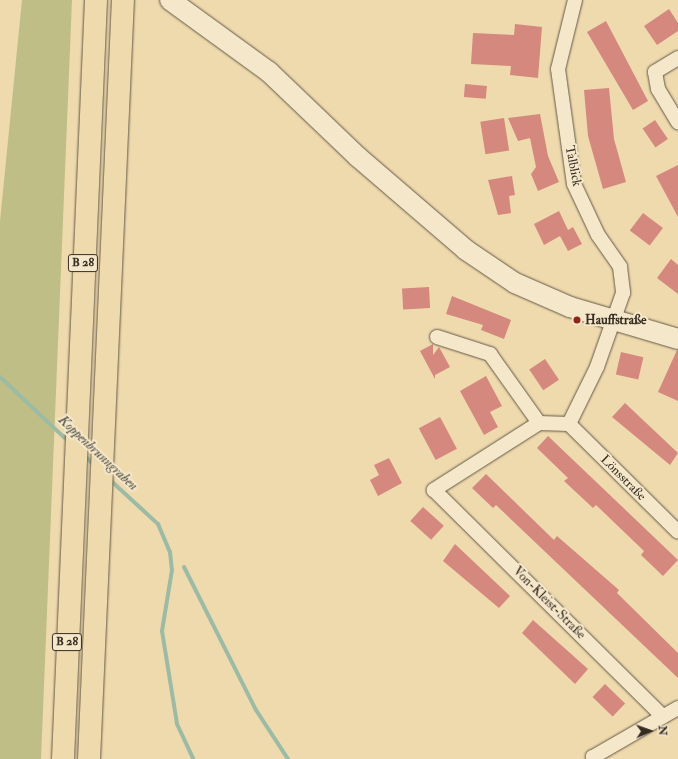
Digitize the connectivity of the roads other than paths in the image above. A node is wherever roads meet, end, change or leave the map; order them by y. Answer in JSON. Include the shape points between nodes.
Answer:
{"nodes":[{"id":1,"x":96,"y":0,"type":"edge"},
{"id":2,"x":123,"y":0,"type":"edge"},
{"id":3,"x":170,"y":0,"type":"edge"},
{"id":4,"x":575,"y":0,"type":"edge"},
{"id":5,"x":678,"y":58,"type":"edge"},
{"id":6,"x":678,"y":122,"type":"edge"},
{"id":7,"x":613,"y":322,"type":"junction"},
{"id":8,"x":437,"y":337,"type":"dead end"},
{"id":9,"x":678,"y":339,"type":"edge"},
{"id":10,"x":539,"y":423,"type":"junction"},
{"id":11,"x":569,"y":424,"type":"junction"},
{"id":12,"x":678,"y":532,"type":"edge"},
{"id":13,"x":678,"y":708,"type":"edge"},
{"id":14,"x":663,"y":717,"type":"junction"},
{"id":15,"x":594,"y":758,"type":"edge"},
{"id":16,"x":62,"y":759,"type":"edge"},
{"id":17,"x":89,"y":759,"type":"edge"}],
"edges":[{"from":1,"to":16,"type":"highway","number":"B 28"},
{"from":2,"to":17,"type":"highway","number":"B 28"},
{"from":3,"to":7,"type":"street","via":[[269,72],[358,157],[466,250],[516,283]]},
{"from":4,"to":7,"type":"street","name":"Talblick","via":[[558,69],[574,184],[598,235],[620,267],[623,293]]},
{"from":5,"to":6,"type":"street","via":[[655,72],[658,89]]},
{"from":7,"to":9,"type":"street"},
{"from":7,"to":11,"type":"street","via":[[597,368]]},
{"from":8,"to":10,"type":"street","via":[[490,354]]},
{"from":10,"to":11,"type":"street"},
{"from":10,"to":14,"type":"street","name":"Von-Kleist-Straße","via":[[434,490]]},
{"from":11,"to":12,"type":"street","name":"Lönsstraße"},
{"from":13,"to":14,"type":"street"},
{"from":14,"to":15,"type":"street"}]}
